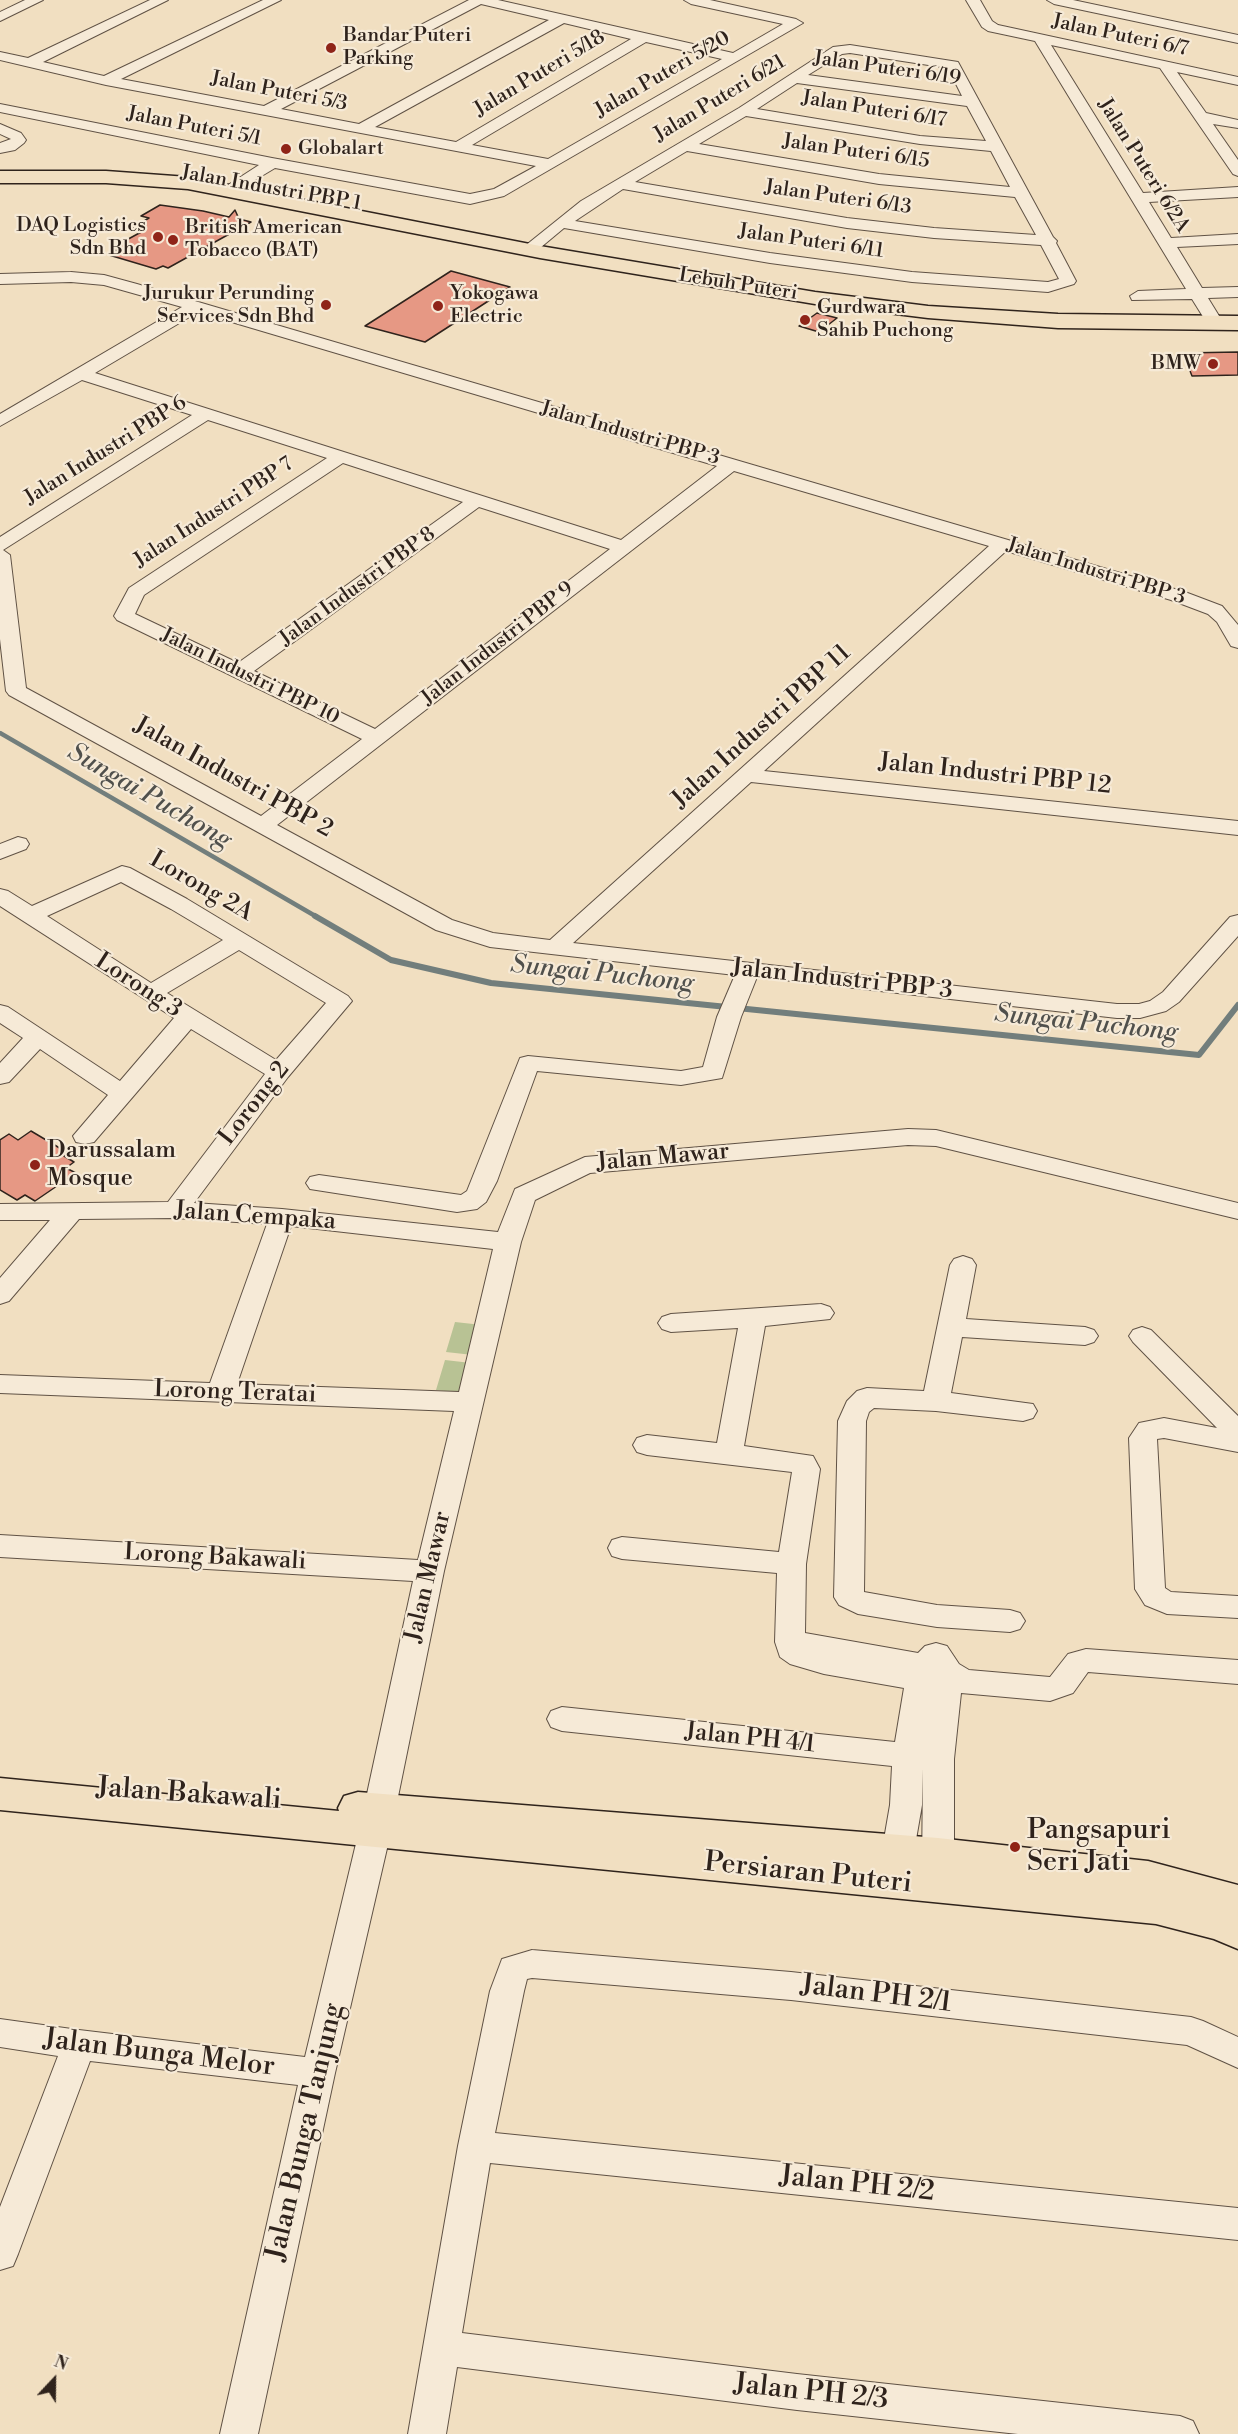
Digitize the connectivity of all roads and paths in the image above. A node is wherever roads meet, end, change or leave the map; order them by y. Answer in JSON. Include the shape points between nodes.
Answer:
{"nodes":[{"id":1,"x":36,"y":0,"type":"edge"},
{"id":2,"x":161,"y":0,"type":"edge"},
{"id":3,"x":274,"y":0,"type":"edge"},
{"id":4,"x":480,"y":0,"type":"edge"},
{"id":5,"x":691,"y":0,"type":"edge"},
{"id":6,"x":747,"y":0,"type":"edge"},
{"id":7,"x":973,"y":0,"type":"edge"},
{"id":8,"x":1054,"y":0,"type":"edge"},
{"id":9,"x":0,"y":16,"type":"edge"},
{"id":10,"x":561,"y":19,"type":"junction"},
{"id":11,"x":796,"y":23,"type":"junction"},
{"id":12,"x":644,"y":37,"type":"junction"},
{"id":13,"x":1238,"y":39,"type":"edge"},
{"id":14,"x":1041,"y":40,"type":"junction"},
{"id":15,"x":0,"y":56,"type":"edge"},
{"id":16,"x":735,"y":58,"type":"junction"},
{"id":17,"x":30,"y":63,"type":"junction"},
{"id":18,"x":1165,"y":65,"type":"junction"},
{"id":19,"x":795,"y":78,"type":"junction"},
{"id":20,"x":106,"y":81,"type":"junction"},
{"id":21,"x":1238,"y":81,"type":"edge"},
{"id":22,"x":973,"y":102,"type":"junction"},
{"id":23,"x":0,"y":108,"type":"edge"},
{"id":24,"x":266,"y":111,"type":"junction"},
{"id":25,"x":744,"y":111,"type":"junction"},
{"id":26,"x":1201,"y":117,"type":"junction"},
{"id":27,"x":1238,"y":124,"type":"edge"},
{"id":28,"x":0,"y":128,"type":"edge"},
{"id":29,"x":360,"y":129,"type":"junction"},
{"id":30,"x":684,"y":146,"type":"junction"},
{"id":31,"x":458,"y":147,"type":"junction"},
{"id":32,"x":998,"y":147,"type":"junction"},
{"id":33,"x":0,"y":148,"type":"edge"},
{"id":34,"x":272,"y":163,"type":"junction"},
{"id":35,"x":551,"y":164,"type":"junction"},
{"id":36,"x":0,"y":168,"type":"edge"},
{"id":37,"x":1238,"y":171,"type":"edge"},
{"id":38,"x":0,"y":177,"type":"edge"},
{"id":39,"x":621,"y":184,"type":"junction"},
{"id":40,"x":236,"y":186,"type":"junction"},
{"id":41,"x":1238,"y":192,"type":"edge"},
{"id":42,"x":1023,"y":193,"type":"junction"},
{"id":43,"x":1138,"y":198,"type":"junction"},
{"id":44,"x":546,"y":235,"type":"junction"},
{"id":45,"x":1238,"y":239,"type":"edge"},
{"id":46,"x":1049,"y":242,"type":"junction"},
{"id":47,"x":1166,"y":243,"type":"junction"},
{"id":48,"x":0,"y":279,"type":"edge"},
{"id":49,"x":1238,"y":292,"type":"edge"},
{"id":50,"x":1197,"y":294,"type":"junction"},
{"id":51,"x":1138,"y":296,"type":"dead end"},
{"id":52,"x":196,"y":306,"type":"junction"},
{"id":53,"x":1238,"y":312,"type":"edge"},
{"id":54,"x":1212,"y":319,"type":"junction"},
{"id":55,"x":1238,"y":323,"type":"edge"},
{"id":56,"x":81,"y":374,"type":"junction"},
{"id":57,"x":206,"y":414,"type":"junction"},
{"id":58,"x":0,"y":421,"type":"edge"},
{"id":59,"x":341,"y":457,"type":"junction"},
{"id":60,"x":732,"y":464,"type":"junction"},
{"id":61,"x":477,"y":500,"type":"junction"},
{"id":62,"x":1004,"y":544,"type":"junction"},
{"id":63,"x":0,"y":545,"type":"edge"},
{"id":64,"x":624,"y":547,"type":"junction"},
{"id":65,"x":0,"y":555,"type":"edge"},
{"id":66,"x":124,"y":616,"type":"joint"},
{"id":67,"x":1238,"y":642,"type":"edge"},
{"id":68,"x":239,"y":672,"type":"junction"},
{"id":69,"x":377,"y":738,"type":"junction"},
{"id":70,"x":746,"y":775,"type":"junction"},
{"id":71,"x":264,"y":825,"type":"junction"},
{"id":72,"x":1238,"y":828,"type":"edge"},
{"id":73,"x":0,"y":896,"type":"edge"},
{"id":74,"x":29,"y":916,"type":"junction"},
{"id":75,"x":1238,"y":922,"type":"edge"},
{"id":76,"x":240,"y":940,"type":"junction"},
{"id":77,"x":554,"y":948,"type":"junction"},
{"id":78,"x":748,"y":970,"type":"junction"},
{"id":79,"x":150,"y":993,"type":"junction"},
{"id":80,"x":340,"y":1001,"type":"joint"},
{"id":81,"x":0,"y":1012,"type":"edge"},
{"id":82,"x":188,"y":1017,"type":"junction"},
{"id":83,"x":37,"y":1038,"type":"junction"},
{"id":84,"x":279,"y":1072,"type":"junction"},
{"id":85,"x":0,"y":1077,"type":"edge"},
{"id":86,"x":122,"y":1093,"type":"junction"},
{"id":87,"x":85,"y":1136,"type":"dead end"},
{"id":88,"x":320,"y":1183,"type":"dead end"},
{"id":89,"x":175,"y":1210,"type":"junction"},
{"id":90,"x":72,"y":1211,"type":"junction"},
{"id":91,"x":1238,"y":1211,"type":"edge"},
{"id":92,"x":0,"y":1212,"type":"edge"},
{"id":93,"x":282,"y":1217,"type":"junction"},
{"id":94,"x":508,"y":1242,"type":"junction"},
{"id":95,"x":963,"y":1265,"type":"dead end"},
{"id":96,"x":0,"y":1295,"type":"edge"},
{"id":97,"x":820,"y":1313,"type":"dead end"},
{"id":98,"x":753,"y":1319,"type":"junction"},
{"id":99,"x":671,"y":1323,"type":"dead end"},
{"id":100,"x":950,"y":1327,"type":"junction"},
{"id":101,"x":1085,"y":1336,"type":"dead end"},
{"id":102,"x":1142,"y":1336,"type":"dead end"},
{"id":103,"x":0,"y":1384,"type":"edge"},
{"id":104,"x":220,"y":1393,"type":"junction"},
{"id":105,"x":936,"y":1401,"type":"junction"},
{"id":106,"x":469,"y":1402,"type":"junction"},
{"id":107,"x":1023,"y":1411,"type":"dead end"},
{"id":108,"x":1238,"y":1433,"type":"edge"},
{"id":109,"x":1238,"y":1442,"type":"edge"},
{"id":110,"x":647,"y":1445,"type":"dead end"},
{"id":111,"x":729,"y":1455,"type":"junction"},
{"id":112,"x":0,"y":1546,"type":"edge"},
{"id":113,"x":622,"y":1548,"type":"dead end"},
{"id":114,"x":792,"y":1564,"type":"junction"},
{"id":115,"x":430,"y":1570,"type":"junction"},
{"id":116,"x":1238,"y":1607,"type":"edge"},
{"id":117,"x":938,"y":1616,"type":"junction"},
{"id":118,"x":1011,"y":1621,"type":"dead end"},
{"id":119,"x":940,"y":1672,"type":"junction"},
{"id":120,"x":1238,"y":1672,"type":"edge"},
{"id":121,"x":562,"y":1719,"type":"dead end"},
{"id":122,"x":908,"y":1756,"type":"junction"},
{"id":123,"x":939,"y":1759,"type":"junction"},
{"id":124,"x":0,"y":1778,"type":"edge"},
{"id":125,"x":0,"y":1794,"type":"edge"},
{"id":126,"x":376,"y":1820,"type":"junction"},
{"id":127,"x":898,"y":1867,"type":"junction"},
{"id":128,"x":938,"y":1871,"type":"junction"},
{"id":129,"x":1238,"y":1902,"type":"edge"},
{"id":130,"x":1238,"y":1931,"type":"edge"},
{"id":131,"x":0,"y":2033,"type":"edge"},
{"id":132,"x":80,"y":2045,"type":"junction"},
{"id":133,"x":1236,"y":2051,"type":"edge"},
{"id":134,"x":318,"y":2073,"type":"junction"},
{"id":135,"x":475,"y":2146,"type":"junction"},
{"id":136,"x":1238,"y":2224,"type":"edge"},
{"id":137,"x":0,"y":2254,"type":"edge"},
{"id":138,"x":442,"y":2348,"type":"junction"},
{"id":139,"x":239,"y":2434,"type":"edge"},
{"id":140,"x":427,"y":2434,"type":"edge"},
{"id":141,"x":1180,"y":2434,"type":"edge"}],
"edges":[{"from":1,"to":9,"type":"street"},
{"from":2,"to":17,"type":"street"},
{"from":3,"to":20,"type":"street"},
{"from":4,"to":10,"type":"street"},
{"from":4,"to":24,"type":"street"},
{"from":5,"to":11,"type":"street"},
{"from":6,"to":11,"type":"street","via":[[798,13],[801,16]]},
{"from":7,"to":14,"type":"street","name":"Jalan Puteri 6/7","via":[[993,28]]},
{"from":8,"to":13,"type":"street"},
{"from":10,"to":12,"type":"street"},
{"from":10,"to":29,"type":"street"},
{"from":11,"to":16,"type":"street","name":"Jalan Puteri 5/20"},
{"from":12,"to":16,"type":"street"},
{"from":12,"to":31,"type":"street","name":"Jalan Puteri 5/18"},
{"from":14,"to":18,"type":"street","name":"Jalan Puteri 6/7"},
{"from":14,"to":43,"type":"street","name":"Jalan Puteri 6/2A"},
{"from":15,"to":17,"type":"street","name":"Jalan Puteri 5/3"},
{"from":16,"to":35,"type":"street","name":"Jalan Puteri 5/20"},
{"from":17,"to":20,"type":"street","name":"Jalan Puteri 5/3"},
{"from":18,"to":21,"type":"street","name":"Jalan Puteri 6/7"},
{"from":18,"to":26,"type":"street"},
{"from":19,"to":22,"type":"street","name":"Jalan Puteri 6/19"},
{"from":19,"to":22,"type":"street","name":"Jalan Puteri 6/21","via":[[838,50],[850,49],[953,65]]},
{"from":19,"to":25,"type":"street","name":"Jalan Puteri 6/21"},
{"from":20,"to":24,"type":"street","name":"Jalan Puteri 5/3"},
{"from":22,"to":32,"type":"street"},
{"from":23,"to":34,"type":"street","name":"Jalan Puteri 5/1"},
{"from":24,"to":29,"type":"street","name":"Jalan Puteri 5/3"},
{"from":25,"to":30,"type":"street","name":"Jalan Puteri 6/21"},
{"from":25,"to":32,"type":"street","name":"Jalan Puteri 6/17","via":[[920,140]]},
{"from":26,"to":27,"type":"street"},
{"from":26,"to":37,"type":"street"},
{"from":28,"to":33,"type":"street","via":[[19,140]]},
{"from":29,"to":31,"type":"street","name":"Jalan Puteri 5/3"},
{"from":30,"to":39,"type":"street","name":"Jalan Puteri 6/21"},
{"from":30,"to":42,"type":"street","name":"Jalan Puteri 6/15","via":[[879,179]]},
{"from":31,"to":35,"type":"street","name":"Jalan Puteri 5/3"},
{"from":32,"to":42,"type":"street"},
{"from":34,"to":35,"type":"street","name":"Jalan Puteri 5/1","via":[[470,199],[499,193]]},
{"from":34,"to":40,"type":"street"},
{"from":36,"to":40,"type":"main road","name":"Jalan Industri PBP 1","via":[[146,170]]},
{"from":38,"to":40,"type":"main road","name":"Jalan Industri PBP 1","via":[[100,177]]},
{"from":39,"to":44,"type":"street","name":"Jalan Puteri 6/21"},
{"from":39,"to":46,"type":"street","name":"Jalan Puteri 6/13","via":[[847,223]]},
{"from":40,"to":44,"type":"main road","name":"Jalan Industri PBP 1"},
{"from":41,"to":43,"type":"street"},
{"from":42,"to":46,"type":"street"},
{"from":43,"to":47,"type":"street","name":"Jalan Puteri 6/2A"},
{"from":44,"to":46,"type":"street","name":"Jalan Puteri 6/11","via":[[912,277],[1057,286],[1068,281]]},
{"from":44,"to":54,"type":"main road","name":"Lebuh Puteri","via":[[788,284],[926,302]]},
{"from":45,"to":47,"type":"street"},
{"from":47,"to":50,"type":"street","name":"Jalan Puteri 6/2A"},
{"from":48,"to":52,"type":"street","name":"Jalan Industri PBP 3","via":[[104,280]]},
{"from":49,"to":50,"type":"street"},
{"from":50,"to":51,"type":"street"},
{"from":50,"to":54,"type":"street","name":"Jalan Puteri 6/2A"},
{"from":52,"to":56,"type":"street"},
{"from":52,"to":60,"type":"street","name":"Jalan Industri PBP 3"},
{"from":53,"to":54,"type":"main road","name":"Lebuh Puteri"},
{"from":54,"to":55,"type":"main road","name":"Lebuh Puteri"},
{"from":56,"to":57,"type":"street"},
{"from":56,"to":58,"type":"street"},
{"from":57,"to":59,"type":"street"},
{"from":57,"to":63,"type":"street","name":"Jalan Industri PBP 6"},
{"from":59,"to":61,"type":"street"},
{"from":59,"to":66,"type":"street","name":"Jalan Industri PBP 7","via":[[135,592]]},
{"from":60,"to":62,"type":"street","name":"Jalan Industri PBP 3"},
{"from":60,"to":64,"type":"street","name":"Jalan Industri PBP 9"},
{"from":61,"to":64,"type":"street"},
{"from":61,"to":68,"type":"street","name":"Jalan Industri PBP 8"},
{"from":62,"to":67,"type":"street","name":"Jalan Industri PBP 3","via":[[1199,603],[1225,619]]},
{"from":62,"to":70,"type":"street","name":"Jalan Industri PBP 11"},
{"from":64,"to":69,"type":"street","name":"Jalan Industri PBP 9"},
{"from":65,"to":71,"type":"street","name":"Jalan Industri PBP 2","via":[[16,691]]},
{"from":66,"to":68,"type":"street","name":"Jalan Industri PBP 10"},
{"from":68,"to":69,"type":"street","name":"Jalan Industri PBP 10"},
{"from":69,"to":71,"type":"street","name":"Jalan Industri PBP 9"},
{"from":70,"to":72,"type":"street","name":"Jalan Industri PBP 12"},
{"from":70,"to":77,"type":"street","name":"Jalan Industri PBP 11"},
{"from":71,"to":77,"type":"street","name":"Jalan Industri PBP 2","via":[[444,925],[490,940]]},
{"from":73,"to":74,"type":"street","name":"Lorong 3"},
{"from":74,"to":76,"type":"street","name":"Lorong 2A","via":[[122,873]]},
{"from":74,"to":79,"type":"street","name":"Lorong 3"},
{"from":75,"to":78,"type":"street","name":"Jalan Industri PBP 3","via":[[1171,997],[1140,1011]]},
{"from":76,"to":79,"type":"street"},
{"from":76,"to":80,"type":"street","name":"Lorong 2A"},
{"from":77,"to":78,"type":"street","name":"Jalan Industri PBP 3"},
{"from":78,"to":88,"type":"street","via":[[713,1072],[681,1078],[528,1063],[484,1181],[477,1196],[468,1203]]},
{"from":79,"to":82,"type":"street","name":"Lorong 3"},
{"from":80,"to":84,"type":"street","name":"Lorong 2"},
{"from":81,"to":83,"type":"street"},
{"from":82,"to":84,"type":"street","name":"Lorong 3"},
{"from":82,"to":86,"type":"street"},
{"from":83,"to":85,"type":"street"},
{"from":83,"to":86,"type":"street"},
{"from":84,"to":89,"type":"street","name":"Lorong 2"},
{"from":86,"to":87,"type":"street"},
{"from":89,"to":90,"type":"street","name":"Jalan Cempaka"},
{"from":89,"to":93,"type":"street","name":"Jalan Cempaka"},
{"from":90,"to":92,"type":"street","name":"Jalan Cempaka"},
{"from":90,"to":96,"type":"street"},
{"from":91,"to":94,"type":"street","name":"Jalan Mawar","via":[[936,1137],[908,1137],[585,1165],[524,1195]]},
{"from":93,"to":94,"type":"street","name":"Jalan Cempaka"},
{"from":93,"to":104,"type":"street"},
{"from":94,"to":106,"type":"street","name":"Jalan Mawar"},
{"from":95,"to":100,"type":"street"},
{"from":97,"to":98,"type":"street"},
{"from":98,"to":99,"type":"street"},
{"from":98,"to":111,"type":"street"},
{"from":100,"to":101,"type":"street"},
{"from":100,"to":105,"type":"street"},
{"from":102,"to":108,"type":"street"},
{"from":103,"to":104,"type":"street","name":"Lorong Teratai"},
{"from":104,"to":106,"type":"street","name":"Lorong Teratai"},
{"from":105,"to":107,"type":"street"},
{"from":105,"to":117,"type":"street","via":[[867,1398],[856,1408],[852,1421],[849,1598],[858,1603]]},
{"from":106,"to":115,"type":"street","name":"Jalan Mawar"},
{"from":109,"to":116,"type":"street","via":[[1164,1428],[1149,1430],[1143,1438],[1150,1589],[1167,1603]]},
{"from":110,"to":111,"type":"street"},
{"from":111,"to":114,"type":"street","via":[[803,1463],[806,1469]]},
{"from":112,"to":115,"type":"street","name":"Lorong Bakawali"},
{"from":113,"to":114,"type":"street"},
{"from":114,"to":119,"type":"street","via":[[791,1649],[814,1661]]},
{"from":115,"to":126,"type":"street","name":"Jalan Mawar"},
{"from":117,"to":118,"type":"street"},
{"from":117,"to":119,"type":"street"},
{"from":119,"to":120,"type":"street","via":[[1050,1689],[1062,1685],[1079,1662],[1086,1660]]},
{"from":119,"to":122,"type":"street"},
{"from":119,"to":123,"type":"street"},
{"from":121,"to":122,"type":"street","name":"Jalan PH 4/1"},
{"from":122,"to":123,"type":"street","name":"Jalan PH 4/1"},
{"from":122,"to":127,"type":"street"},
{"from":123,"to":128,"type":"street"},
{"from":124,"to":126,"type":"main road","name":"Jalan Bakawali"},
{"from":125,"to":126,"type":"main road","name":"Jalan Bakawali"},
{"from":126,"to":127,"type":"main road","name":"Persiaran Puteri"},
{"from":126,"to":134,"type":"street","name":"Jalan Bunga Tanjung"},
{"from":127,"to":128,"type":"main road","name":"Persiaran Puteri"},
{"from":128,"to":129,"type":"main road","name":"Persiaran Puteri","via":[[1148,1878]]},
{"from":128,"to":130,"type":"main road","name":"Persiaran Puteri","via":[[1156,1907]]},
{"from":131,"to":132,"type":"street","name":"Jalan Bunga Melor"},
{"from":132,"to":134,"type":"street","name":"Jalan Bunga Melor"},
{"from":132,"to":137,"type":"street"},
{"from":133,"to":135,"type":"street","name":"Jalan PH 2/1","via":[[1191,2031],[791,1986],[532,1964],[514,1969],[507,1991]]},
{"from":134,"to":139,"type":"street","name":"Jalan Bunga Tanjung"},
{"from":135,"to":136,"type":"street","name":"Jalan PH 2/2"},
{"from":135,"to":138,"type":"street"},
{"from":138,"to":140,"type":"street"},
{"from":138,"to":141,"type":"street","name":"Jalan PH 2/3","via":[[785,2391]]}]}
